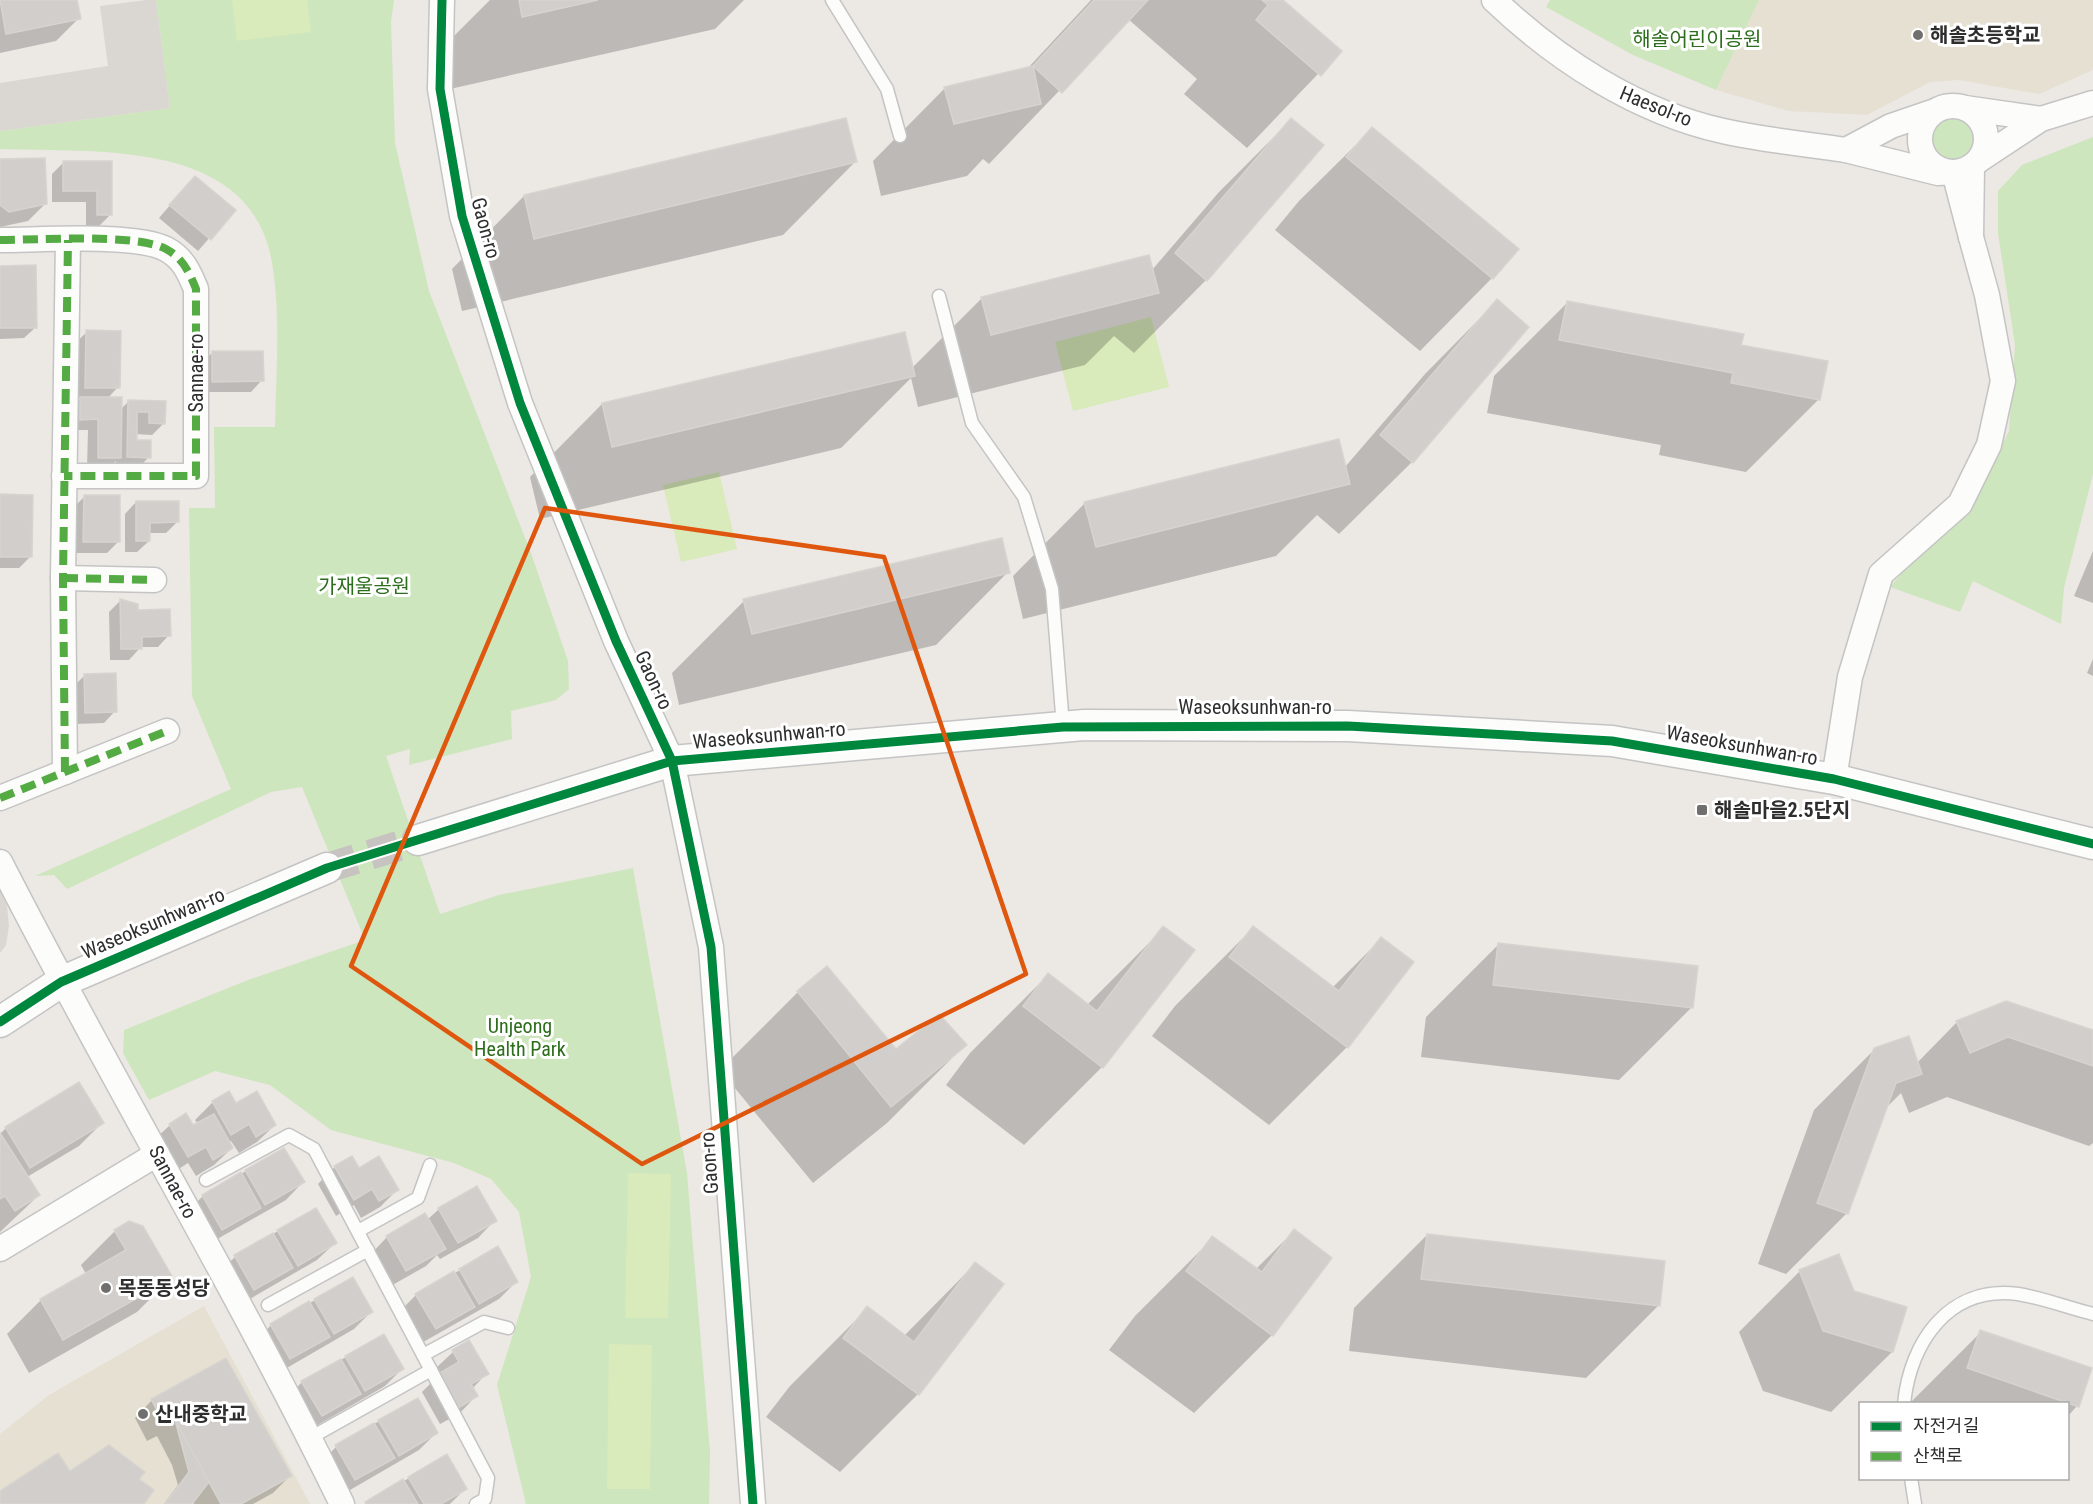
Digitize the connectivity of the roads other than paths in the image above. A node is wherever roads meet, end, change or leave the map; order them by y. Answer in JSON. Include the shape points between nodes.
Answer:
{"nodes":[{"id":1,"x":442,"y":0,"type":"edge"},
{"id":2,"x":832,"y":0,"type":"edge"},
{"id":3,"x":1494,"y":0,"type":"edge"},
{"id":4,"x":2093,"y":103,"type":"edge"},
{"id":5,"x":1965,"y":108,"type":"junction"},
{"id":6,"x":1932,"y":112,"type":"junction"},
{"id":7,"x":2041,"y":119,"type":"junction"},
{"id":8,"x":900,"y":136,"type":"dead end"},
{"id":9,"x":1846,"y":150,"type":"junction"},
{"id":10,"x":1969,"y":166,"type":"junction"},
{"id":11,"x":0,"y":240,"type":"edge"},
{"id":12,"x":68,"y":240,"type":"junction"},
{"id":13,"x":939,"y":296,"type":"dead end"},
{"id":14,"x":64,"y":476,"type":"junction"},
{"id":15,"x":63,"y":578,"type":"junction"},
{"id":16,"x":154,"y":580,"type":"dead end"},
{"id":17,"x":1063,"y":727,"type":"junction"},
{"id":18,"x":166,"y":731,"type":"dead end"},
{"id":19,"x":672,"y":761,"type":"junction"},
{"id":20,"x":65,"y":772,"type":"junction"},
{"id":21,"x":1834,"y":779,"type":"junction"},
{"id":22,"x":0,"y":798,"type":"edge"},
{"id":23,"x":418,"y":840,"type":"tunnel mouth"},
{"id":24,"x":2093,"y":844,"type":"edge"},
{"id":25,"x":0,"y":862,"type":"edge"},
{"id":26,"x":327,"y":868,"type":"tunnel mouth"},
{"id":27,"x":61,"y":982,"type":"junction"},
{"id":28,"x":0,"y":1022,"type":"edge"},
{"id":29,"x":157,"y":1154,"type":"junction"},
{"id":30,"x":430,"y":1165,"type":"dead end"},
{"id":31,"x":206,"y":1180,"type":"dead end"},
{"id":32,"x":358,"y":1231,"type":"junction"},
{"id":33,"x":0,"y":1249,"type":"edge"},
{"id":34,"x":368,"y":1251,"type":"junction"},
{"id":35,"x":268,"y":1305,"type":"dead end"},
{"id":36,"x":2093,"y":1314,"type":"edge"},
{"id":37,"x":508,"y":1328,"type":"dead end"},
{"id":38,"x":423,"y":1354,"type":"junction"},
{"id":39,"x":431,"y":1370,"type":"junction"},
{"id":40,"x":1904,"y":1402,"type":"edge"},
{"id":41,"x":310,"y":1438,"type":"junction"},
{"id":42,"x":1911,"y":1480,"type":"edge"},
{"id":43,"x":342,"y":1504,"type":"edge"},
{"id":44,"x":476,"y":1504,"type":"edge"},
{"id":45,"x":753,"y":1504,"type":"edge"},
{"id":46,"x":1915,"y":1504,"type":"edge"}],
"edges":[{"from":1,"to":19,"type":"street","name":"Gaon-ro","via":[[440,89],[462,216],[520,403],[616,641]]},
{"from":2,"to":8,"type":"lane","via":[[886,89]]},
{"from":3,"to":9,"type":"street","name":"Haesol-ro","via":[[1527,31],[1611,88],[1651,107],[1722,131]]},
{"from":4,"to":7,"type":"street"},
{"from":5,"to":6,"type":"street","via":[[1954,105]]},
{"from":5,"to":7,"type":"street"},
{"from":5,"to":10,"type":"street","via":[[1974,114],[1986,133],[1986,145]]},
{"from":6,"to":9,"type":"street","via":[[1891,126]]},
{"from":6,"to":10,"type":"street","via":[[1920,131],[1922,153],[1935,168]]},
{"from":7,"to":10,"type":"street"},
{"from":9,"to":10,"type":"street","name":"Haesol-ro","via":[[1938,173]]},
{"from":10,"to":21,"type":"street","via":[[1971,237],[1987,295],[2003,381],[1989,445],[1960,504],[1881,574],[1850,677]]},
{"from":11,"to":12,"type":"street","name":"Sannae-ro"},
{"from":12,"to":14,"type":"street"},
{"from":12,"to":14,"type":"street","name":"Sannae-ro","via":[[139,240],[166,249],[186,265],[196,289],[196,476]]},
{"from":13,"to":17,"type":"lane","via":[[972,423],[1024,497],[1052,589]]},
{"from":14,"to":15,"type":"street"},
{"from":15,"to":16,"type":"street"},
{"from":15,"to":20,"type":"street"},
{"from":17,"to":19,"type":"street","name":"Waseoksunhwan-ro"},
{"from":17,"to":21,"type":"street","name":"Waseoksunhwan-ro","via":[[1348,726],[1612,741]]},
{"from":18,"to":20,"type":"street"},
{"from":19,"to":23,"type":"street","name":"Waseoksunhwan-ro"},
{"from":19,"to":45,"type":"street","name":"Gaon-ro","via":[[711,947]]},
{"from":20,"to":22,"type":"street"},
{"from":21,"to":24,"type":"street","name":"Waseoksunhwan-ro"},
{"from":25,"to":27,"type":"street","name":"Sannae-ro"},
{"from":26,"to":27,"type":"street","name":"Waseoksunhwan-ro"},
{"from":27,"to":28,"type":"street","name":"Waseoksunhwan-ro"},
{"from":27,"to":29,"type":"street","name":"Sannae-ro"},
{"from":29,"to":33,"type":"street"},
{"from":29,"to":41,"type":"street","name":"Sannae-ro"},
{"from":30,"to":32,"type":"lane","via":[[418,1198]]},
{"from":31,"to":32,"type":"lane","via":[[289,1135],[314,1149]]},
{"from":32,"to":34,"type":"lane"},
{"from":34,"to":35,"type":"lane"},
{"from":34,"to":38,"type":"lane"},
{"from":36,"to":40,"type":"lane","via":[[2017,1294],[1984,1294],[1956,1304],[1916,1352]]},
{"from":37,"to":38,"type":"lane","via":[[484,1322]]},
{"from":38,"to":39,"type":"lane"},
{"from":39,"to":41,"type":"lane"},
{"from":39,"to":44,"type":"lane","via":[[488,1478],[485,1499]]},
{"from":41,"to":43,"type":"street","name":"Sannae-ro"},
{"from":42,"to":46,"type":"lane"}]}
